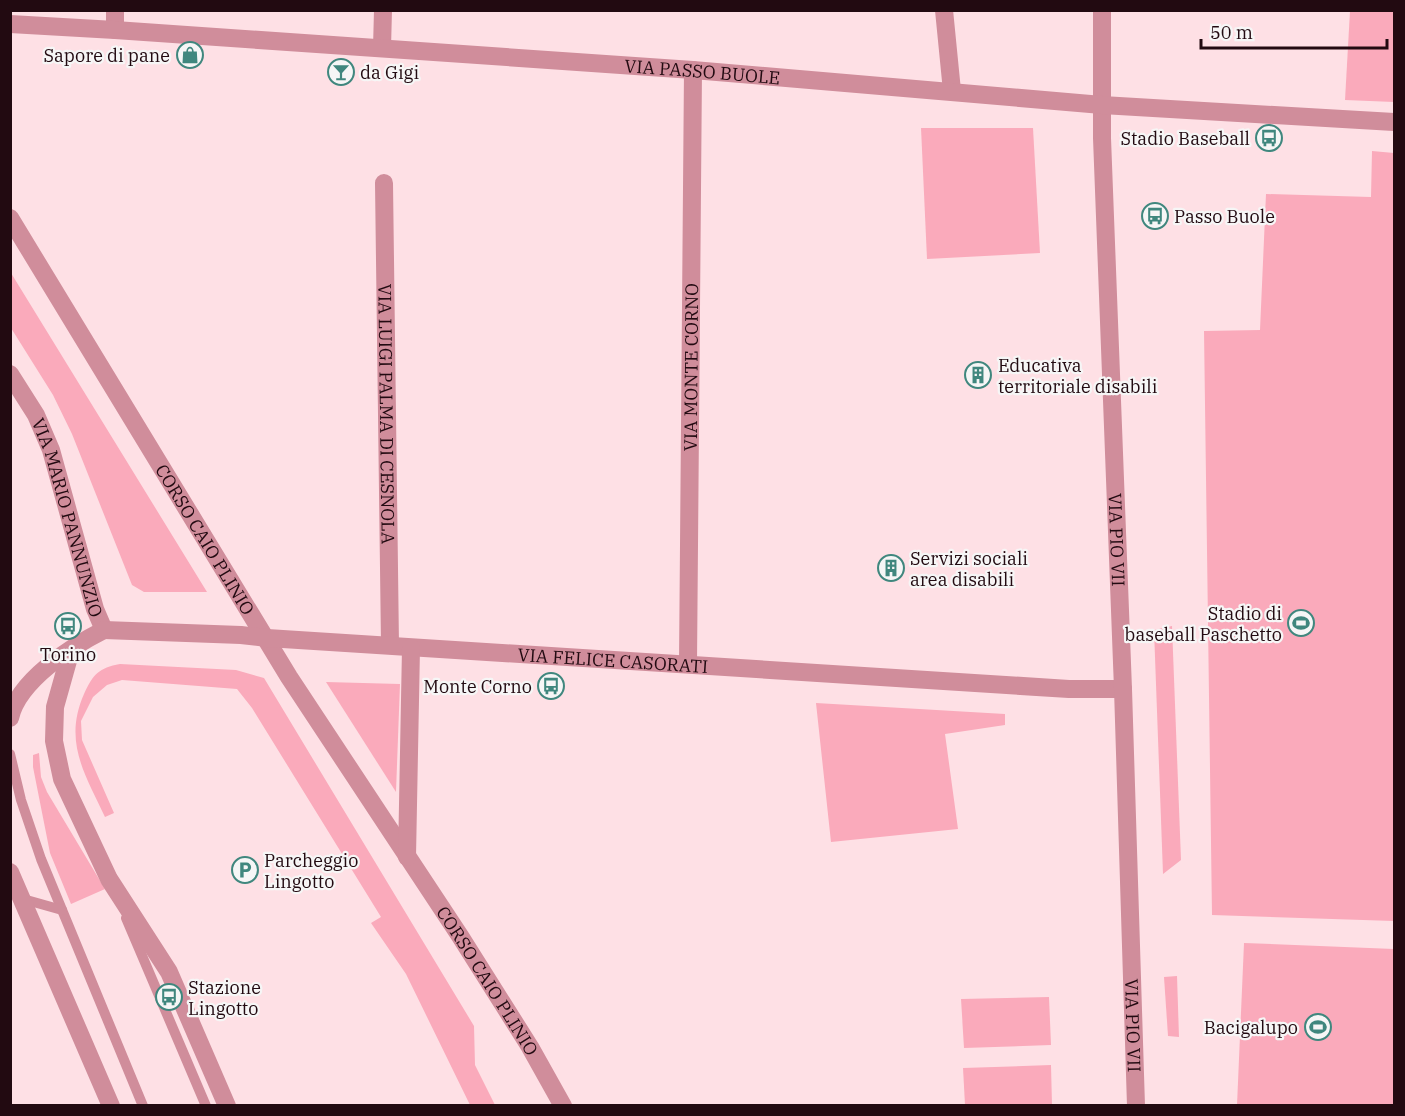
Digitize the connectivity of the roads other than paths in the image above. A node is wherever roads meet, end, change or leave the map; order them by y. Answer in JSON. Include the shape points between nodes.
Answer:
{"nodes":[{"id":1,"x":115,"y":10,"type":"edge"},
{"id":2,"x":383,"y":10,"type":"edge"},
{"id":3,"x":944,"y":10,"type":"edge"},
{"id":4,"x":1102,"y":10,"type":"edge"},
{"id":5,"x":10,"y":24,"type":"edge"},
{"id":6,"x":115,"y":30,"type":"junction"},
{"id":7,"x":382,"y":48,"type":"junction"},
{"id":8,"x":693,"y":70,"type":"junction"},
{"id":9,"x":952,"y":91,"type":"junction"},
{"id":10,"x":1102,"y":105,"type":"junction"},
{"id":11,"x":1395,"y":122,"type":"edge"},
{"id":12,"x":384,"y":183,"type":"dead end"},
{"id":13,"x":10,"y":218,"type":"edge"},
{"id":14,"x":10,"y":374,"type":"edge"},
{"id":15,"x":104,"y":630,"type":"junction"},
{"id":16,"x":267,"y":638,"type":"junction"},
{"id":17,"x":390,"y":645,"type":"junction"},
{"id":18,"x":411,"y":648,"type":"junction"},
{"id":19,"x":71,"y":650,"type":"junction"},
{"id":20,"x":688,"y":664,"type":"junction"},
{"id":21,"x":1123,"y":689,"type":"junction"},
{"id":22,"x":10,"y":718,"type":"edge"},
{"id":23,"x":10,"y":754,"type":"edge"},
{"id":24,"x":407,"y":857,"type":"junction"},
{"id":25,"x":10,"y":872,"type":"edge"},
{"id":26,"x":109,"y":879,"type":"junction"},
{"id":27,"x":23,"y":900,"type":"junction"},
{"id":28,"x":62,"y":910,"type":"junction"},
{"id":29,"x":111,"y":1106,"type":"edge"},
{"id":30,"x":143,"y":1106,"type":"edge"},
{"id":31,"x":206,"y":1106,"type":"edge"},
{"id":32,"x":227,"y":1106,"type":"edge"},
{"id":33,"x":563,"y":1106,"type":"edge"},
{"id":34,"x":1136,"y":1106,"type":"edge"}],
"edges":[{"from":1,"to":6,"type":"street"},
{"from":2,"to":7,"type":"street"},
{"from":3,"to":9,"type":"street"},
{"from":4,"to":10,"type":"street","name":"VIA PIO VII"},
{"from":5,"to":6,"type":"street","name":"VIA PASSO BUOLE"},
{"from":6,"to":7,"type":"street","name":"VIA PASSO BUOLE"},
{"from":7,"to":8,"type":"street","name":"VIA PASSO BUOLE"},
{"from":8,"to":9,"type":"street","name":"VIA PASSO BUOLE"},
{"from":8,"to":20,"type":"street","name":"VIA MONTE CORNO"},
{"from":9,"to":10,"type":"street","name":"VIA PASSO BUOLE"},
{"from":10,"to":11,"type":"street","name":"VIA PASSO BUOLE"},
{"from":10,"to":21,"type":"street","name":"VIA PIO VII"},
{"from":12,"to":17,"type":"street","name":"VIA LUIGI PALMA DI CESNOLA"},
{"from":13,"to":16,"type":"street","name":"CORSO CAIO PLINIO"},
{"from":14,"to":15,"type":"street","name":"VIA MARIO PANNUNZIO","via":[[36,415],[51,450]]},
{"from":15,"to":16,"type":"street","name":"VIA FELICE CASORATI"},
{"from":15,"to":19,"type":"street","name":"VIA MARIO PANNUNZIO"},
{"from":16,"to":17,"type":"street","name":"VIA FELICE CASORATI"},
{"from":16,"to":24,"type":"street","name":"CORSO CAIO PLINIO"},
{"from":17,"to":18,"type":"street","name":"VIA FELICE CASORATI"},
{"from":18,"to":20,"type":"street","name":"VIA FELICE CASORATI"},
{"from":18,"to":24,"type":"street"},
{"from":19,"to":22,"type":"street","name":"VIA MARIO PANNUNZIO","via":[[27,686]]},
{"from":19,"to":26,"type":"street","via":[[55,707],[54,741],[62,779]]},
{"from":20,"to":21,"type":"street","name":"VIA FELICE CASORATI","via":[[1069,689]]},
{"from":21,"to":34,"type":"street","name":"VIA PIO VII"},
{"from":23,"to":28,"type":"lane","via":[[21,800]]},
{"from":24,"to":33,"type":"street","name":"CORSO CAIO PLINIO","via":[[506,1008]]},
{"from":25,"to":27,"type":"street"},
{"from":26,"to":31,"type":"lane"},
{"from":26,"to":32,"type":"street","via":[[169,972]]},
{"from":27,"to":28,"type":"lane"},
{"from":27,"to":29,"type":"street"},
{"from":28,"to":30,"type":"lane"}]}
